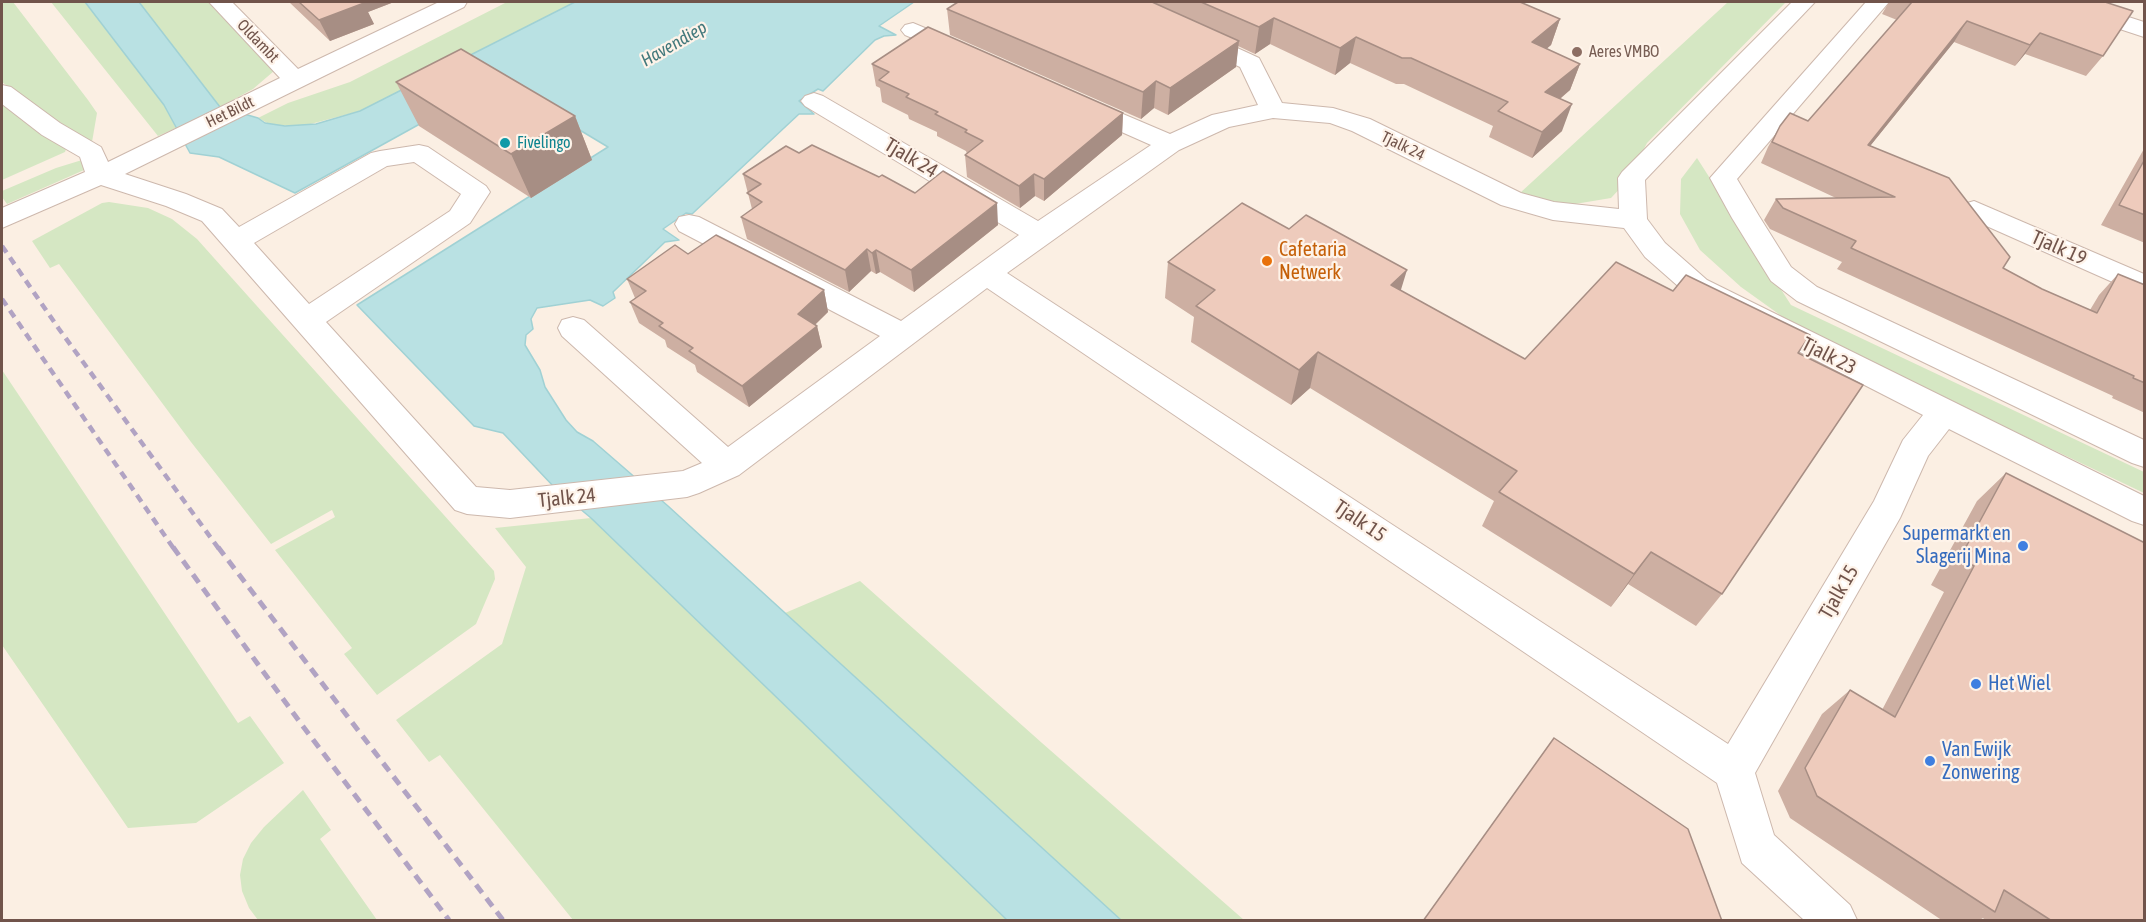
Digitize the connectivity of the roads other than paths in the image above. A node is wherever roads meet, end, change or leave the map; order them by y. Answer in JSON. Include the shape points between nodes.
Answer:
{"nodes":[{"id":1,"x":220,"y":2,"type":"edge"},
{"id":2,"x":456,"y":2,"type":"edge"},
{"id":3,"x":1120,"y":2,"type":"edge"},
{"id":4,"x":1804,"y":2,"type":"edge"},
{"id":5,"x":1878,"y":2,"type":"edge"},
{"id":6,"x":2061,"y":2,"type":"edge"},
{"id":7,"x":913,"y":30,"type":"dead end"},
{"id":8,"x":2145,"y":30,"type":"edge"},
{"id":9,"x":977,"y":59,"type":"edge"},
{"id":10,"x":295,"y":80,"type":"junction"},
{"id":11,"x":2,"y":92,"type":"edge"},
{"id":12,"x":1063,"y":97,"type":"edge"},
{"id":13,"x":814,"y":101,"type":"dead end"},
{"id":14,"x":1274,"y":110,"type":"junction"},
{"id":15,"x":1170,"y":144,"type":"junction"},
{"id":16,"x":99,"y":175,"type":"junction"},
{"id":17,"x":1974,"y":210,"type":"edge"},
{"id":18,"x":2,"y":219,"type":"edge"},
{"id":19,"x":1633,"y":220,"type":"junction"},
{"id":20,"x":689,"y":224,"type":"dead end"},
{"id":21,"x":1039,"y":234,"type":"junction"},
{"id":22,"x":236,"y":241,"type":"junction"},
{"id":23,"x":986,"y":273,"type":"junction"},
{"id":24,"x":2145,"y":286,"type":"edge"},
{"id":25,"x":306,"y":321,"type":"junction"},
{"id":26,"x":573,"y":328,"type":"dead end"},
{"id":27,"x":901,"y":334,"type":"junction"},
{"id":28,"x":1943,"y":413,"type":"junction"},
{"id":29,"x":2145,"y":454,"type":"edge"},
{"id":30,"x":727,"y":466,"type":"junction"},
{"id":31,"x":2145,"y":511,"type":"edge"},
{"id":32,"x":1734,"y":771,"type":"junction"},
{"id":33,"x":1835,"y":921,"type":"edge"}],
"edges":[{"from":1,"to":10,"type":"street","name":"Oldambt"},
{"from":2,"to":10,"type":"street","name":"Het Bildt"},
{"from":3,"to":14,"type":"street","via":[[1250,63]]},
{"from":4,"to":19,"type":"street","via":[[1631,178]]},
{"from":5,"to":29,"type":"street","via":[[1723,178],[1746,218],[1781,274],[1807,294]]},
{"from":6,"to":8,"type":"street"},
{"from":7,"to":9,"type":"street"},
{"from":10,"to":16,"type":"street","name":"Het Bildt"},
{"from":11,"to":16,"type":"street","via":[[51,129],[92,153]]},
{"from":12,"to":15,"type":"street"},
{"from":13,"to":21,"type":"street","name":"Tjalk 24"},
{"from":14,"to":15,"type":"street","name":"Tjalk 24","via":[[1221,121]]},
{"from":14,"to":19,"type":"street","name":"Tjalk 24","via":[[1333,116],[1361,125],[1511,199],[1553,211]]},
{"from":15,"to":21,"type":"street","name":"Tjalk 24"},
{"from":16,"to":18,"type":"street","name":"Het Bildt"},
{"from":16,"to":22,"type":"street","via":[[212,215]]},
{"from":17,"to":24,"type":"street","name":"Tjalk 19"},
{"from":19,"to":28,"type":"street","name":"Tjalk 23","via":[[1655,250],[1697,287]]},
{"from":20,"to":27,"type":"street"},
{"from":21,"to":23,"type":"street","name":"Tjalk 24"},
{"from":22,"to":25,"type":"street"},
{"from":22,"to":25,"type":"street","via":[[380,159],[419,153],[476,192],[460,217]]},
{"from":23,"to":27,"type":"street","name":"Tjalk 24"},
{"from":23,"to":32,"type":"street","name":"Tjalk 15"},
{"from":25,"to":30,"type":"street","name":"Tjalk 24","via":[[467,500],[510,504],[687,484]]},
{"from":26,"to":30,"type":"street"},
{"from":27,"to":30,"type":"street","name":"Tjalk 24"},
{"from":28,"to":31,"type":"street","name":"Tjalk 23"},
{"from":28,"to":32,"type":"street","name":"Tjalk 15","via":[[1915,449],[1888,508]]},
{"from":32,"to":33,"type":"street","via":[[1756,848]]}]}
